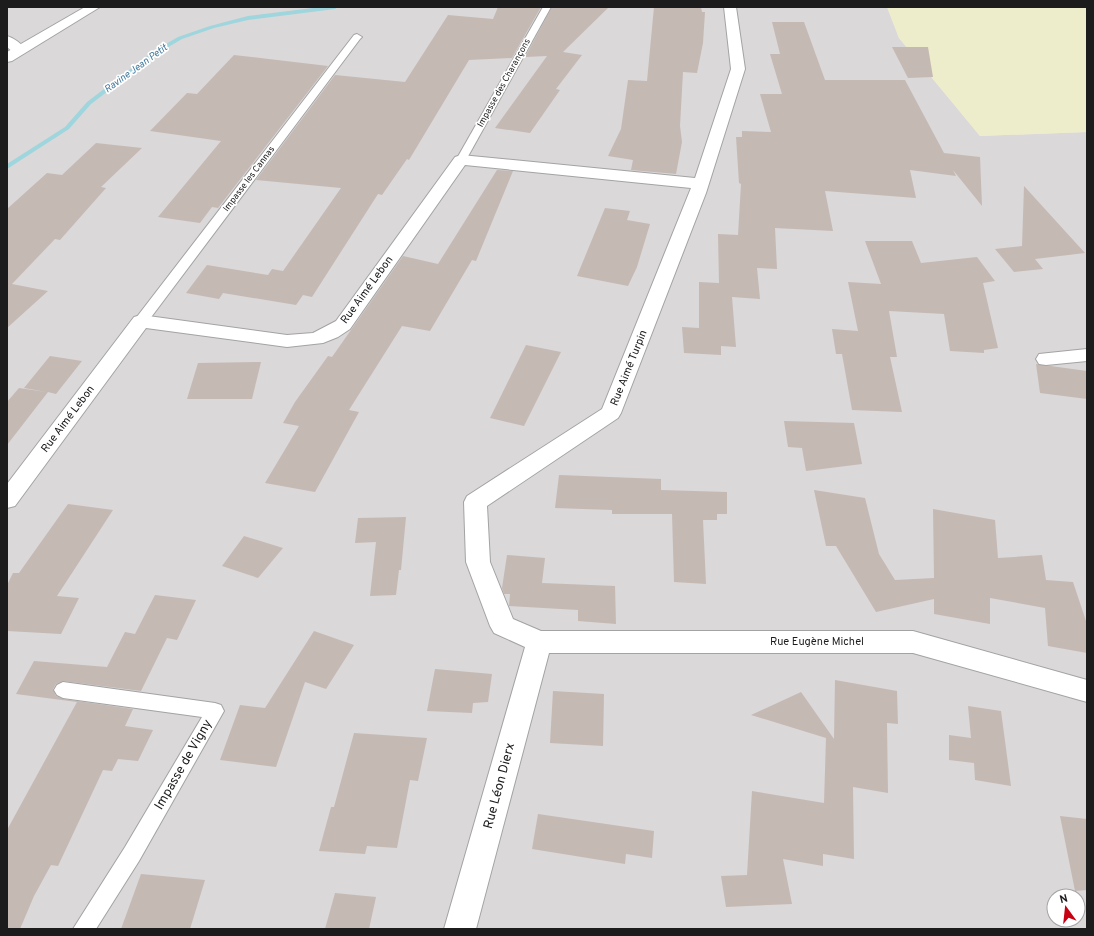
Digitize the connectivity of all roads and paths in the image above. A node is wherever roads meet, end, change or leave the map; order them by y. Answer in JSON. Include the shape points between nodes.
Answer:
{"nodes":[{"id":1,"x":94,"y":7,"type":"edge"},
{"id":2,"x":547,"y":7,"type":"edge"},
{"id":3,"x":730,"y":7,"type":"edge"},
{"id":4,"x":357,"y":37,"type":"dead end"},
{"id":5,"x":7,"y":40,"type":"edge"},
{"id":6,"x":13,"y":54,"type":"edge"},
{"id":7,"x":461,"y":160,"type":"junction"},
{"id":8,"x":701,"y":184,"type":"junction"},
{"id":9,"x":142,"y":320,"type":"junction"},
{"id":10,"x":1087,"y":355,"type":"edge"},
{"id":11,"x":1046,"y":359,"type":"dead end"},
{"id":12,"x":7,"y":500,"type":"edge"},
{"id":13,"x":539,"y":642,"type":"junction"},
{"id":14,"x":62,"y":690,"type":"dead end"},
{"id":15,"x":1087,"y":691,"type":"edge"},
{"id":16,"x":84,"y":929,"type":"edge"},
{"id":17,"x":460,"y":929,"type":"edge"}],
"edges":[{"from":1,"to":6,"type":"street"},
{"from":2,"to":7,"type":"lane","name":"Impasse des Charançons"},
{"from":3,"to":8,"type":"street","name":"Rue Aimé Turpin","via":[[738,69]]},
{"from":4,"to":9,"type":"lane","name":"Impasse les Cannas"},
{"from":5,"to":6,"type":"street"},
{"from":7,"to":8,"type":"street"},
{"from":7,"to":9,"type":"street","name":"Rue Aimé Lebon","via":[[343,325],[331,333],[316,339],[287,341]]},
{"from":8,"to":13,"type":"street","name":"Rue Aimé Turpin","via":[[611,413],[475,502],[478,562],[503,626]]},
{"from":9,"to":12,"type":"street","name":"Rue Aimé Lebon"},
{"from":10,"to":11,"type":"street"},
{"from":13,"to":15,"type":"street","name":"Rue Eugène Michel","via":[[913,642]]},
{"from":13,"to":17,"type":"street","name":"Rue Léon Dierx"},
{"from":14,"to":16,"type":"lane","name":"Impasse de Vigny","via":[[215,711],[132,854]]}]}
